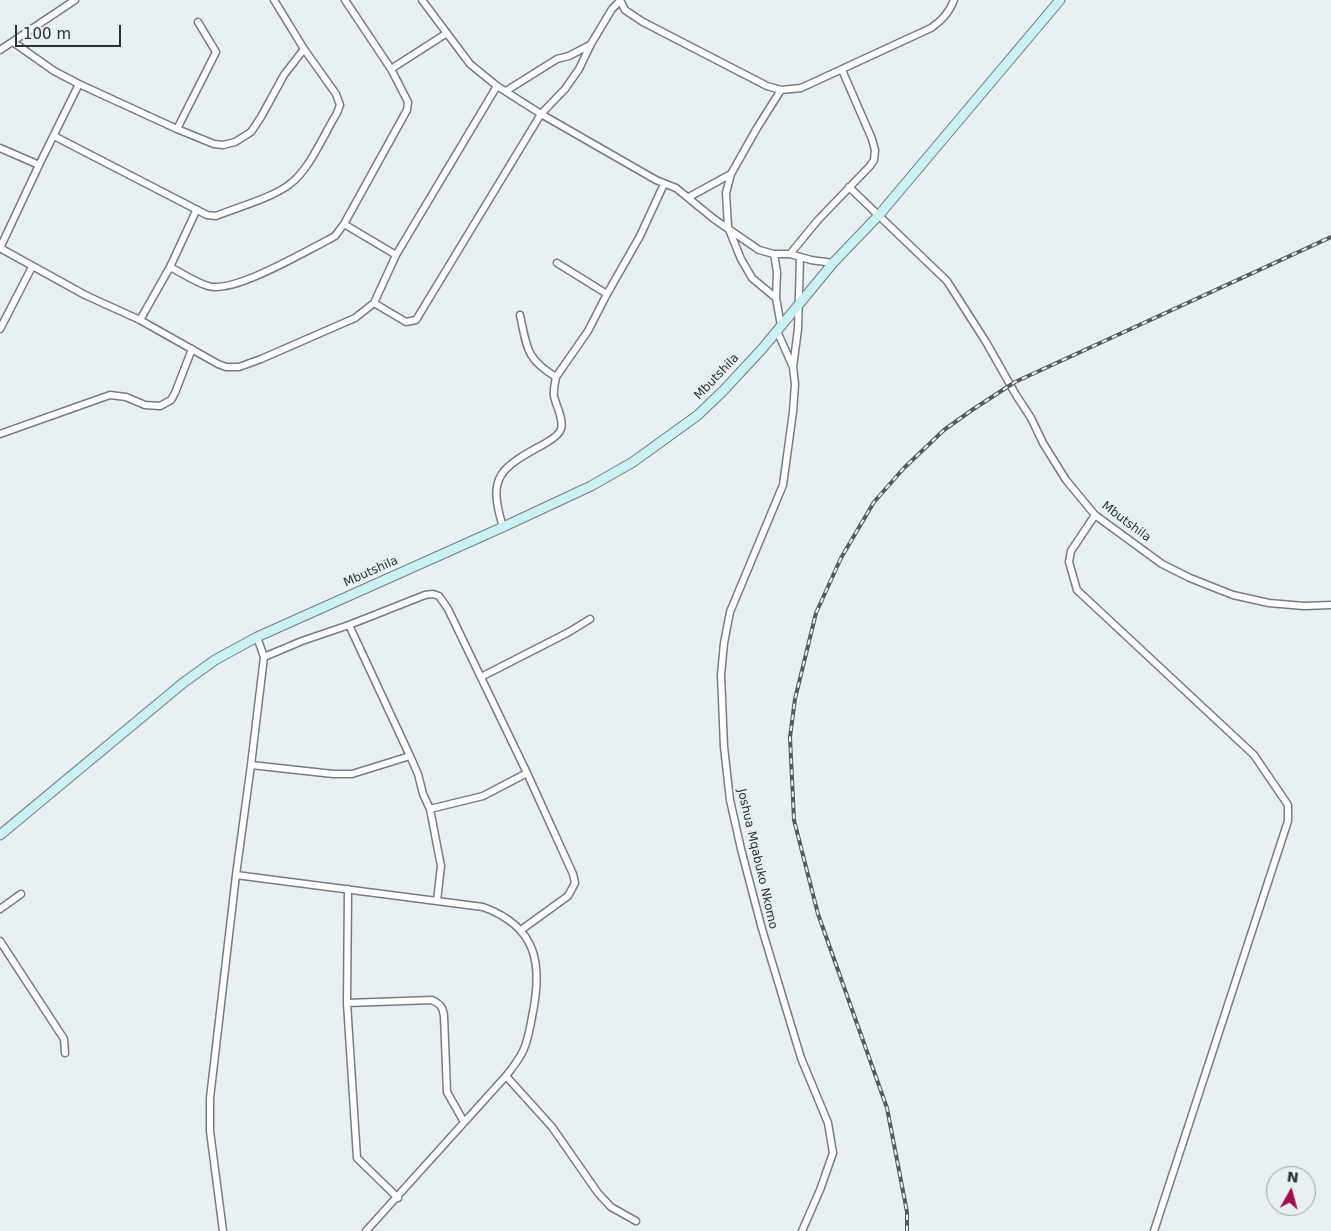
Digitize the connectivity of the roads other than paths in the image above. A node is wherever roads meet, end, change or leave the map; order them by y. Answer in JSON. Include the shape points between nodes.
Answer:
{"nodes":[{"id":1,"x":75,"y":0,"type":"edge"},
{"id":2,"x":274,"y":0,"type":"edge"},
{"id":3,"x":345,"y":0,"type":"edge"},
{"id":4,"x":422,"y":0,"type":"edge"},
{"id":5,"x":954,"y":0,"type":"edge"},
{"id":6,"x":1060,"y":0,"type":"edge"},
{"id":7,"x":620,"y":1,"type":"edge"},
{"id":8,"x":198,"y":22,"type":"dead end"},
{"id":9,"x":447,"y":33,"type":"junction"},
{"id":10,"x":12,"y":42,"type":"junction"},
{"id":11,"x":591,"y":44,"type":"junction"},
{"id":12,"x":304,"y":49,"type":"junction"},
{"id":13,"x":0,"y":50,"type":"edge"},
{"id":14,"x":391,"y":69,"type":"junction"},
{"id":15,"x":842,"y":70,"type":"junction"},
{"id":16,"x":79,"y":84,"type":"junction"},
{"id":17,"x":497,"y":86,"type":"junction"},
{"id":18,"x":781,"y":90,"type":"junction"},
{"id":19,"x":506,"y":91,"type":"junction"},
{"id":20,"x":541,"y":114,"type":"junction"},
{"id":21,"x":177,"y":129,"type":"junction"},
{"id":22,"x":54,"y":136,"type":"junction"},
{"id":23,"x":0,"y":148,"type":"edge"},
{"id":24,"x":39,"y":165,"type":"junction"},
{"id":25,"x":731,"y":174,"type":"junction"},
{"id":26,"x":664,"y":184,"type":"junction"},
{"id":27,"x":850,"y":187,"type":"junction"},
{"id":28,"x":689,"y":197,"type":"junction"},
{"id":29,"x":196,"y":211,"type":"junction"},
{"id":30,"x":879,"y":215,"type":"junction"},
{"id":31,"x":344,"y":224,"type":"junction"},
{"id":32,"x":728,"y":228,"type":"junction"},
{"id":33,"x":0,"y":248,"type":"edge"},
{"id":34,"x":774,"y":254,"type":"junction"},
{"id":35,"x":790,"y":254,"type":"junction"},
{"id":36,"x":396,"y":255,"type":"junction"},
{"id":37,"x":800,"y":257,"type":"junction"},
{"id":38,"x":557,"y":263,"type":"dead end"},
{"id":39,"x":833,"y":263,"type":"junction"},
{"id":40,"x":32,"y":267,"type":"junction"},
{"id":41,"x":170,"y":267,"type":"junction"},
{"id":42,"x":607,"y":294,"type":"junction"},
{"id":43,"x":776,"y":298,"type":"junction"},
{"id":44,"x":374,"y":303,"type":"junction"},
{"id":45,"x":799,"y":304,"type":"junction"},
{"id":46,"x":520,"y":315,"type":"dead end"},
{"id":47,"x":140,"y":320,"type":"junction"},
{"id":48,"x":0,"y":329,"type":"edge"},
{"id":49,"x":779,"y":329,"type":"junction"},
{"id":50,"x":192,"y":349,"type":"junction"},
{"id":51,"x":793,"y":367,"type":"junction"},
{"id":52,"x":556,"y":377,"type":"junction"},
{"id":53,"x":0,"y":434,"type":"edge"},
{"id":54,"x":1095,"y":515,"type":"junction"},
{"id":55,"x":503,"y":527,"type":"junction"},
{"id":56,"x":1331,"y":605,"type":"edge"},
{"id":57,"x":590,"y":619,"type":"dead end"},
{"id":58,"x":349,"y":625,"type":"junction"},
{"id":59,"x":257,"y":637,"type":"junction"},
{"id":60,"x":264,"y":657,"type":"junction"},
{"id":61,"x":481,"y":677,"type":"junction"},
{"id":62,"x":410,"y":756,"type":"junction"},
{"id":63,"x":251,"y":765,"type":"junction"},
{"id":64,"x":527,"y":773,"type":"junction"},
{"id":65,"x":430,"y":809,"type":"junction"},
{"id":66,"x":1,"y":832,"type":"edge"},
{"id":67,"x":236,"y":875,"type":"junction"},
{"id":68,"x":348,"y":889,"type":"junction"},
{"id":69,"x":21,"y":894,"type":"dead end"},
{"id":70,"x":437,"y":901,"type":"junction"},
{"id":71,"x":0,"y":909,"type":"edge"},
{"id":72,"x":521,"y":930,"type":"junction"},
{"id":73,"x":0,"y":941,"type":"edge"},
{"id":74,"x":346,"y":1003,"type":"junction"},
{"id":75,"x":65,"y":1053,"type":"dead end"},
{"id":76,"x":506,"y":1076,"type":"junction"},
{"id":77,"x":464,"y":1122,"type":"junction"},
{"id":78,"x":398,"y":1198,"type":"junction"},
{"id":79,"x":636,"y":1221,"type":"dead end"},
{"id":80,"x":223,"y":1231,"type":"edge"},
{"id":81,"x":366,"y":1231,"type":"edge"},
{"id":82,"x":802,"y":1231,"type":"edge"},
{"id":83,"x":1154,"y":1231,"type":"edge"}],
"edges":[{"from":1,"to":10,"type":"street"},
{"from":2,"to":12,"type":"street"},
{"from":3,"to":14,"type":"street"},
{"from":4,"to":9,"type":"street"},
{"from":5,"to":15,"type":"street","via":[[947,14],[931,28]]},
{"from":6,"to":30,"type":"street"},
{"from":7,"to":11,"type":"street"},
{"from":7,"to":18,"type":"street","via":[[625,10],[643,22],[767,86]]},
{"from":8,"to":21,"type":"street","via":[[216,52]]},
{"from":9,"to":14,"type":"street"},
{"from":9,"to":17,"type":"street","via":[[470,64]]},
{"from":10,"to":13,"type":"street"},
{"from":10,"to":16,"type":"street","via":[[54,72]]},
{"from":11,"to":19,"type":"street","via":[[557,59]]},
{"from":11,"to":20,"type":"street","via":[[569,82]]},
{"from":12,"to":21,"type":"street","via":[[284,75],[251,132],[243,138],[229,144],[214,144]]},
{"from":12,"to":29,"type":"street","via":[[336,94],[340,105],[306,166],[292,183],[280,190],[216,216]]},
{"from":14,"to":31,"type":"street","via":[[408,102],[407,110]]},
{"from":15,"to":18,"type":"street","via":[[800,88]]},
{"from":15,"to":27,"type":"street","via":[[875,150],[870,166]]},
{"from":16,"to":21,"type":"street"},
{"from":16,"to":22,"type":"street"},
{"from":17,"to":19,"type":"street"},
{"from":17,"to":36,"type":"street"},
{"from":18,"to":25,"type":"street"},
{"from":19,"to":20,"type":"street"},
{"from":20,"to":26,"type":"street"},
{"from":20,"to":44,"type":"street","via":[[416,320],[406,322]]},
{"from":22,"to":24,"type":"street"},
{"from":22,"to":29,"type":"street"},
{"from":23,"to":24,"type":"street"},
{"from":24,"to":33,"type":"street"},
{"from":25,"to":28,"type":"street"},
{"from":25,"to":32,"type":"street","via":[[726,193]]},
{"from":26,"to":28,"type":"street"},
{"from":26,"to":42,"type":"street","via":[[640,236]]},
{"from":27,"to":30,"type":"street"},
{"from":27,"to":35,"type":"street"},
{"from":28,"to":32,"type":"street"},
{"from":29,"to":41,"type":"street"},
{"from":30,"to":39,"type":"street","name":"Mbutshila"},
{"from":30,"to":54,"type":"street","name":"Mbutshila","via":[[947,281],[1066,480]]},
{"from":31,"to":36,"type":"street"},
{"from":31,"to":41,"type":"street","via":[[328,240],[242,282],[223,287],[208,286]]},
{"from":32,"to":34,"type":"street","via":[[759,250]]},
{"from":32,"to":43,"type":"street","via":[[752,278]]},
{"from":33,"to":40,"type":"street"},
{"from":34,"to":35,"type":"street"},
{"from":34,"to":43,"type":"street"},
{"from":35,"to":37,"type":"street"},
{"from":36,"to":44,"type":"street"},
{"from":37,"to":39,"type":"street"},
{"from":37,"to":45,"type":"street"},
{"from":38,"to":42,"type":"street"},
{"from":39,"to":45,"type":"street","name":"Mbutshila"},
{"from":40,"to":47,"type":"street"},
{"from":40,"to":48,"type":"street"},
{"from":41,"to":47,"type":"street"},
{"from":42,"to":52,"type":"street","via":[[588,330]]},
{"from":43,"to":49,"type":"street"},
{"from":44,"to":50,"type":"street","via":[[355,318],[239,366],[226,367]]},
{"from":45,"to":49,"type":"street","name":"Mbutshila"},
{"from":45,"to":51,"type":"street"},
{"from":46,"to":52,"type":"street","via":[[530,355],[541,368]]},
{"from":47,"to":50,"type":"street"},
{"from":49,"to":51,"type":"street"},
{"from":49,"to":55,"type":"street","name":"Mbutshila","via":[[698,415],[633,462],[591,486]]},
{"from":50,"to":53,"type":"street","via":[[175,393],[171,400],[160,406],[110,395]]},
{"from":51,"to":82,"type":"street","name":"Joshua Mqabuko Nkomo","via":[[794,412],[783,485],[730,612],[721,675],[729,792],[741,849],[801,1058],[828,1123],[832,1153]]},
{"from":52,"to":55,"type":"street","via":[[554,394],[561,429],[555,437],[523,455],[501,473],[496,483]]},
{"from":54,"to":56,"type":"street","name":"Mbutshila","via":[[1162,564],[1233,595],[1269,603]]},
{"from":54,"to":83,"type":"street","via":[[1071,551],[1069,562],[1077,590],[1254,755],[1288,805],[1288,821]]},
{"from":55,"to":59,"type":"street","name":"Mbutshila"},
{"from":57,"to":61,"type":"street"},
{"from":58,"to":60,"type":"street"},
{"from":58,"to":61,"type":"street","via":[[425,595],[439,596]]},
{"from":58,"to":62,"type":"street"},
{"from":59,"to":60,"type":"street"},
{"from":59,"to":66,"type":"street","name":"Mbutshila","via":[[215,660],[183,684]]},
{"from":60,"to":63,"type":"street"},
{"from":61,"to":64,"type":"street"},
{"from":62,"to":63,"type":"street","via":[[352,774]]},
{"from":62,"to":65,"type":"street"},
{"from":63,"to":67,"type":"street"},
{"from":64,"to":65,"type":"street","via":[[483,796]]},
{"from":64,"to":72,"type":"street","via":[[571,867],[575,883],[568,896]]},
{"from":65,"to":70,"type":"street","via":[[442,866]]},
{"from":67,"to":68,"type":"street"},
{"from":67,"to":80,"type":"street","via":[[210,1098],[210,1131]]},
{"from":68,"to":70,"type":"street"},
{"from":68,"to":74,"type":"street"},
{"from":69,"to":71,"type":"street"},
{"from":70,"to":72,"type":"street","via":[[484,907],[500,913]]},
{"from":72,"to":76,"type":"street","via":[[538,968],[536,996],[523,1050]]},
{"from":73,"to":75,"type":"street","via":[[64,1039]]},
{"from":74,"to":77,"type":"street","via":[[432,1000],[439,1004],[444,1016],[447,1092]]},
{"from":74,"to":78,"type":"street","via":[[357,1158]]},
{"from":76,"to":77,"type":"street"},
{"from":76,"to":79,"type":"street","via":[[552,1127],[598,1193],[611,1207]]},
{"from":77,"to":78,"type":"street"},
{"from":78,"to":81,"type":"street"}]}
